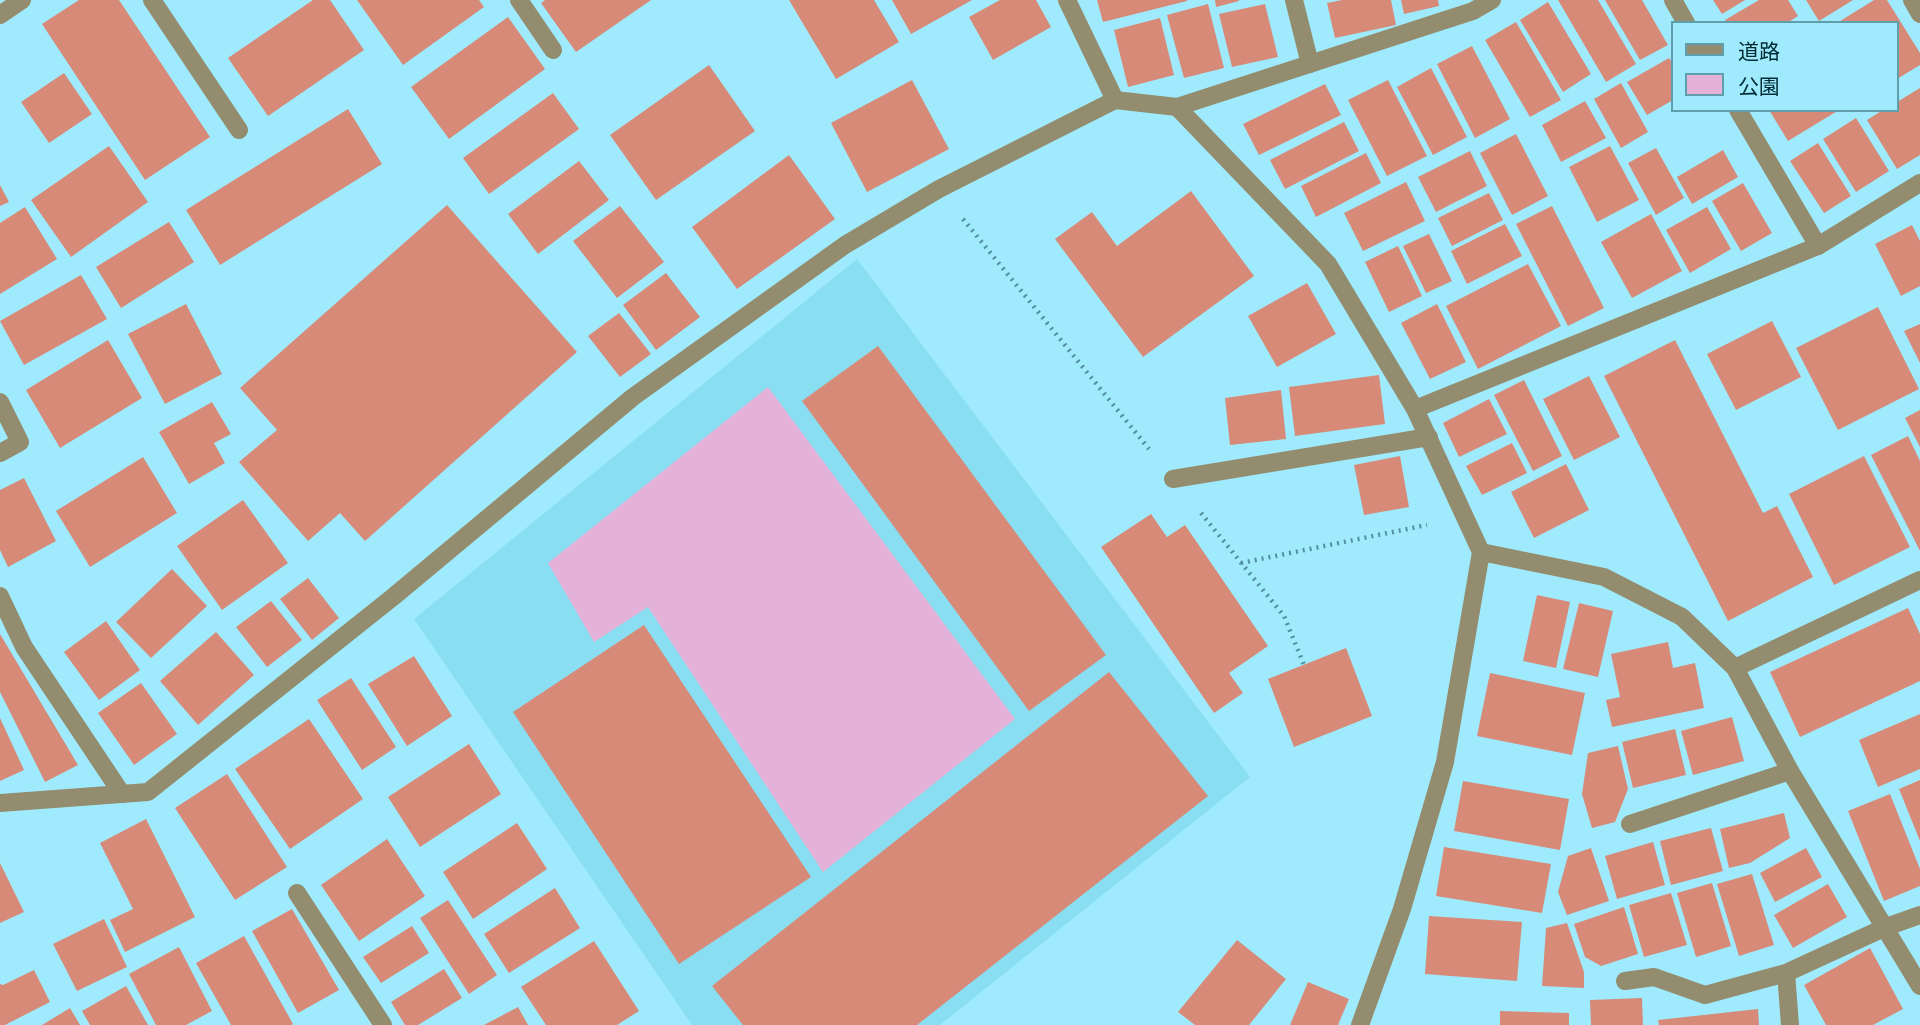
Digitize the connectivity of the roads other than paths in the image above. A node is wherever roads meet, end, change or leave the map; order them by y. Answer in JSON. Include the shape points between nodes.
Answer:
{"nodes":[{"id":1,"x":22,"y":0,"type":"edge"},
{"id":2,"x":152,"y":0,"type":"edge"},
{"id":3,"x":519,"y":0,"type":"edge"},
{"id":4,"x":1067,"y":0,"type":"edge"},
{"id":5,"x":1294,"y":0,"type":"edge"},
{"id":6,"x":1492,"y":0,"type":"edge"},
{"id":7,"x":1673,"y":0,"type":"edge"},
{"id":8,"x":1912,"y":0,"type":"edge"},
{"id":9,"x":1920,"y":14,"type":"edge"},
{"id":10,"x":0,"y":15,"type":"edge"},
{"id":11,"x":1685,"y":21,"type":"edge"},
{"id":12,"x":553,"y":50,"type":"dead end"},
{"id":13,"x":1310,"y":64,"type":"junction"},
{"id":14,"x":1115,"y":100,"type":"junction"},
{"id":15,"x":1177,"y":107,"type":"junction"},
{"id":16,"x":1739,"y":112,"type":"edge"},
{"id":17,"x":239,"y":130,"type":"dead end"},
{"id":18,"x":1920,"y":183,"type":"edge"},
{"id":19,"x":1818,"y":246,"type":"junction"},
{"id":20,"x":0,"y":402,"type":"edge"},
{"id":21,"x":1415,"y":408,"type":"junction"},
{"id":22,"x":1429,"y":437,"type":"junction"},
{"id":23,"x":0,"y":453,"type":"edge"},
{"id":24,"x":1173,"y":479,"type":"road end"},
{"id":25,"x":1482,"y":552,"type":"junction"},
{"id":26,"x":1920,"y":580,"type":"edge"},
{"id":27,"x":0,"y":597,"type":"edge"},
{"id":28,"x":1735,"y":668,"type":"junction"},
{"id":29,"x":1790,"y":771,"type":"junction"},
{"id":30,"x":122,"y":794,"type":"junction"},
{"id":31,"x":0,"y":803,"type":"edge"},
{"id":32,"x":1630,"y":824,"type":"dead end"},
{"id":33,"x":297,"y":893,"type":"dead end"},
{"id":34,"x":1920,"y":915,"type":"edge"},
{"id":35,"x":1886,"y":927,"type":"junction"},
{"id":36,"x":1786,"y":973,"type":"junction"},
{"id":37,"x":1625,"y":981,"type":"dead end"},
{"id":38,"x":1920,"y":986,"type":"edge"},
{"id":39,"x":383,"y":1025,"type":"edge"},
{"id":40,"x":1360,"y":1025,"type":"edge"},
{"id":41,"x":1790,"y":1025,"type":"edge"}],
"edges":[{"from":1,"to":10,"type":"street"},
{"from":2,"to":17,"type":"street"},
{"from":3,"to":12,"type":"street"},
{"from":4,"to":14,"type":"street"},
{"from":5,"to":13,"type":"street"},
{"from":6,"to":13,"type":"street","via":[[1473,12]]},
{"from":7,"to":11,"type":"street"},
{"from":8,"to":9,"type":"street"},
{"from":13,"to":15,"type":"street"},
{"from":14,"to":15,"type":"street"},
{"from":14,"to":30,"type":"street","via":[[939,188],[845,245],[634,397],[148,792]]},
{"from":15,"to":21,"type":"street","via":[[1328,264]]},
{"from":16,"to":19,"type":"street"},
{"from":18,"to":19,"type":"street"},
{"from":19,"to":21,"type":"street"},
{"from":20,"to":23,"type":"street","via":[[20,442]]},
{"from":21,"to":22,"type":"street"},
{"from":22,"to":24,"type":"street"},
{"from":22,"to":25,"type":"street"},
{"from":25,"to":28,"type":"street","via":[[1604,576],[1682,617]]},
{"from":25,"to":40,"type":"street","via":[[1445,762],[1402,909]]},
{"from":26,"to":28,"type":"street"},
{"from":27,"to":30,"type":"street","via":[[24,647]]},
{"from":28,"to":29,"type":"street"},
{"from":29,"to":32,"type":"street"},
{"from":29,"to":35,"type":"street"},
{"from":30,"to":31,"type":"street"},
{"from":33,"to":39,"type":"street"},
{"from":34,"to":35,"type":"street"},
{"from":35,"to":36,"type":"street"},
{"from":35,"to":38,"type":"street"},
{"from":36,"to":37,"type":"street","via":[[1704,995],[1654,977]]},
{"from":36,"to":41,"type":"street"}]}
